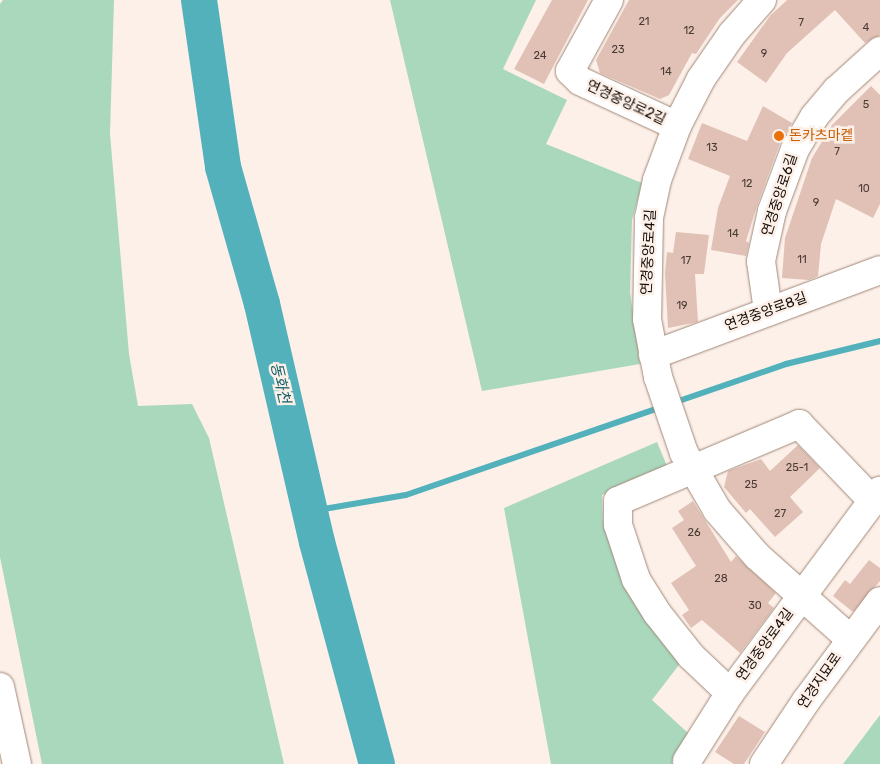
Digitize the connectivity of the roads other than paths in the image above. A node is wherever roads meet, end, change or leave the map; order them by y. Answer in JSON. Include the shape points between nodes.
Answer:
{"nodes":[{"id":1,"x":609,"y":0,"type":"edge"},
{"id":2,"x":762,"y":0,"type":"edge"},
{"id":3,"x":880,"y":51,"type":"edge"},
{"id":4,"x":677,"y":126,"type":"junction"},
{"id":5,"x":880,"y":270,"type":"edge"},
{"id":6,"x":768,"y":311,"type":"junction"},
{"id":7,"x":656,"y":366,"type":"junction"},
{"id":8,"x":688,"y":461,"type":"junction"},
{"id":9,"x":876,"y":496,"type":"edge"},
{"id":10,"x":800,"y":596,"type":"junction"},
{"id":11,"x":880,"y":600,"type":"edge"},
{"id":12,"x":850,"y":639,"type":"junction"},
{"id":13,"x":730,"y":693,"type":"junction"},
{"id":14,"x":2,"y":703,"type":"edge"},
{"id":15,"x":687,"y":761,"type":"dead end"},
{"id":16,"x":17,"y":764,"type":"edge"},
{"id":17,"x":764,"y":764,"type":"edge"}],
"edges":[{"from":1,"to":4,"type":"street","name":"연경중앙로2길","via":[[570,72],[580,81]]},
{"from":2,"to":4,"type":"street","name":"연경중앙로4길","via":[[732,34],[701,79]]},
{"from":3,"to":6,"type":"street","name":"연경중앙로6길","via":[[836,90],[814,117],[795,149],[772,211],[761,260]]},
{"from":4,"to":7,"type":"street","name":"연경중앙로4길","via":[[656,180],[648,218],[645,290]]},
{"from":5,"to":6,"type":"street","name":"연경중앙로8길"},
{"from":6,"to":7,"type":"street","name":"연경중앙로8길"},
{"from":7,"to":8,"type":"street","name":"연경중앙로4길"},
{"from":8,"to":9,"type":"street","name":"연경중앙로4길","via":[[799,424]]},
{"from":8,"to":10,"type":"street","name":"연경중앙로4길","via":[[716,510],[757,556]]},
{"from":8,"to":13,"type":"street","name":"연경중앙로4길","via":[[618,501],[618,525],[636,579],[657,613],[691,656]]},
{"from":9,"to":10,"type":"street","name":"연경중앙로4길"},
{"from":10,"to":12,"type":"street","name":"연경중앙로4길"},
{"from":10,"to":13,"type":"street","name":"연경중앙로4길"},
{"from":11,"to":12,"type":"street","name":"연경지묘로"},
{"from":12,"to":17,"type":"street","name":"연경지묘로"},
{"from":13,"to":15,"type":"street","name":"연경중앙로4길"},
{"from":14,"to":16,"type":"street"}]}
